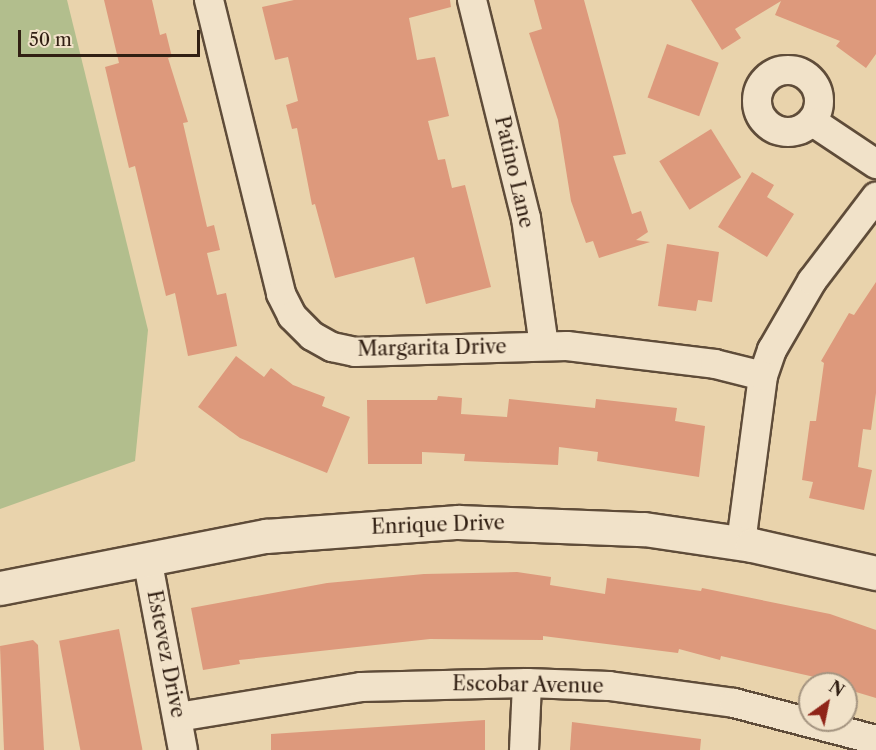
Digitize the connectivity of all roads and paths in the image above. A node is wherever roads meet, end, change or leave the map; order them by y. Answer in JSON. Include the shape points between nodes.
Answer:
{"nodes":[{"id":1,"x":209,"y":0,"type":"edge"},
{"id":2,"x":472,"y":0,"type":"edge"},
{"id":3,"x":813,"y":122,"type":"dead end"},
{"id":4,"x":876,"y":164,"type":"edge"},
{"id":5,"x":876,"y":197,"type":"edge"},
{"id":6,"x":544,"y":346,"type":"junction"},
{"id":7,"x":763,"y":376,"type":"junction"},
{"id":8,"x":741,"y":543,"type":"junction"},
{"id":9,"x":147,"y":558,"type":"junction"},
{"id":10,"x":876,"y":573,"type":"edge"},
{"id":11,"x":0,"y":588,"type":"edge"},
{"id":12,"x":526,"y":683,"type":"junction"},
{"id":13,"x":178,"y":717,"type":"junction"},
{"id":14,"x":876,"y":740,"type":"edge"},
{"id":15,"x":845,"y":741,"type":"edge"},
{"id":16,"x":183,"y":750,"type":"edge"},
{"id":17,"x":524,"y":750,"type":"edge"}],
"edges":[{"from":1,"to":6,"type":"street","name":"Margarita Drive","via":[[281,294],[292,316],[332,347],[355,352]]},
{"from":2,"to":6,"type":"street","name":"Patino Lane","via":[[526,218]]},
{"from":3,"to":4,"type":"street"},
{"from":5,"to":7,"type":"street","via":[[789,315]]},
{"from":6,"to":7,"type":"street","name":"Margarita Drive","via":[[652,355]]},
{"from":7,"to":8,"type":"street"},
{"from":8,"to":9,"type":"street","name":"Enrique Drive","via":[[644,529],[458,522],[266,536]]},
{"from":8,"to":10,"type":"street","name":"Enrique Drive"},
{"from":9,"to":11,"type":"street","name":"Enrique Drive"},
{"from":9,"to":13,"type":"street","name":"Estevez Drive"},
{"from":12,"to":13,"type":"street","name":"Escobar Avenue","via":[[361,687]]},
{"from":12,"to":15,"type":"street","name":"Escobar Avenue","via":[[664,692],[762,709]]},
{"from":12,"to":17,"type":"street"},
{"from":13,"to":16,"type":"street","name":"Estevez Drive"},
{"from":14,"to":15,"type":"street","name":"Escobar Avenue"}]}
